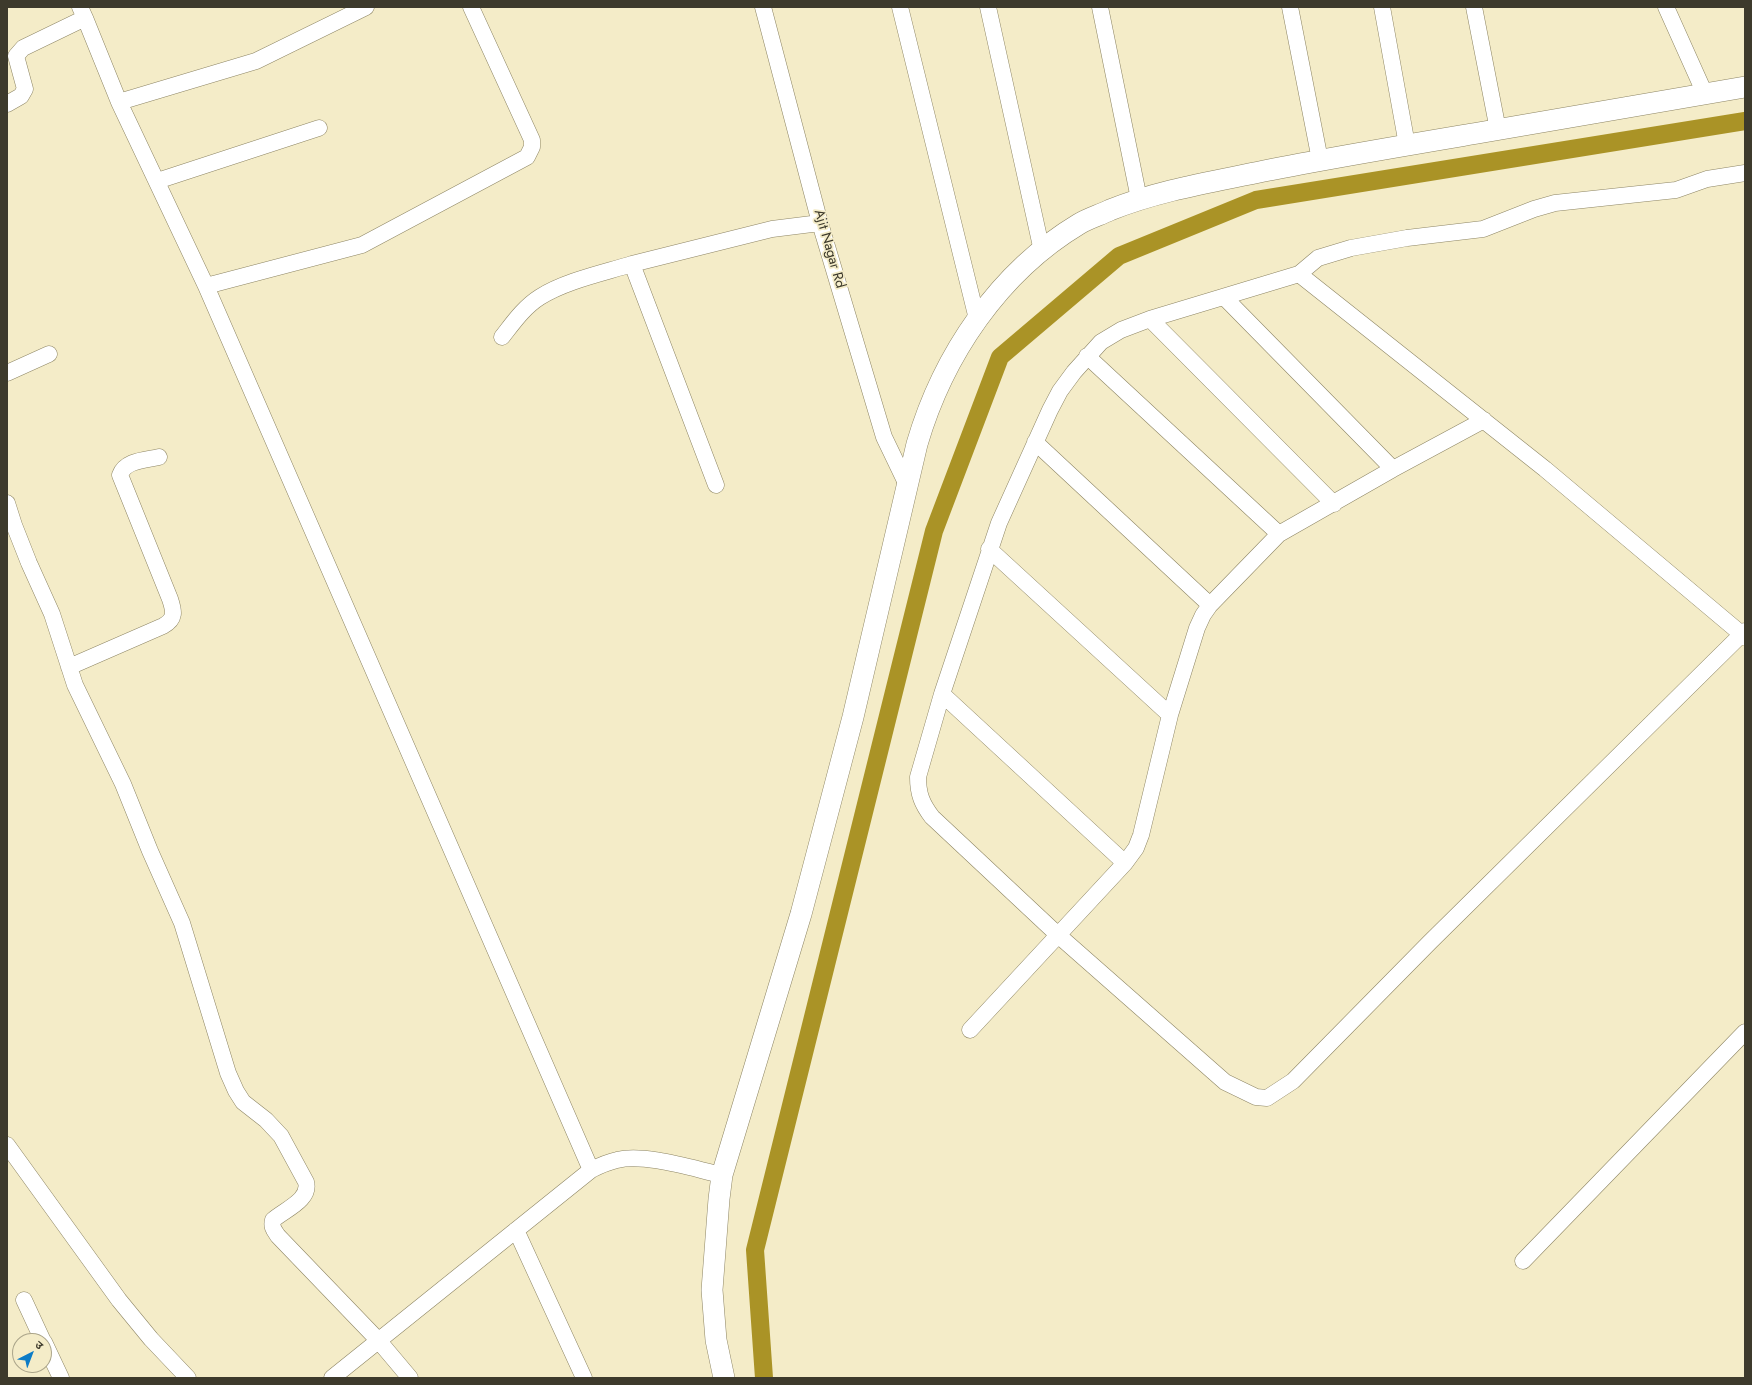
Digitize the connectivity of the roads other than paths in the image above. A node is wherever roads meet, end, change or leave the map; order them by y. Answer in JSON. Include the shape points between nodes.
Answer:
{"nodes":[{"id":1,"x":366,"y":7,"type":"edge"},
{"id":2,"x":471,"y":7,"type":"edge"},
{"id":3,"x":763,"y":7,"type":"edge"},
{"id":4,"x":900,"y":7,"type":"edge"},
{"id":5,"x":988,"y":7,"type":"edge"},
{"id":6,"x":1100,"y":7,"type":"edge"},
{"id":7,"x":1290,"y":7,"type":"edge"},
{"id":8,"x":1382,"y":7,"type":"edge"},
{"id":9,"x":1474,"y":7,"type":"edge"},
{"id":10,"x":1666,"y":7,"type":"edge"},
{"id":11,"x":82,"y":12,"type":"edge"},
{"id":12,"x":1745,"y":87,"type":"edge"},
{"id":13,"x":1705,"y":94,"type":"junction"},
{"id":14,"x":119,"y":102,"type":"junction"},
{"id":15,"x":7,"y":104,"type":"edge"},
{"id":16,"x":319,"y":128,"type":"dead end"},
{"id":17,"x":1498,"y":130,"type":"junction"},
{"id":18,"x":1407,"y":145,"type":"junction"},
{"id":19,"x":1320,"y":160,"type":"junction"},
{"id":20,"x":1745,"y":173,"type":"edge"},
{"id":21,"x":157,"y":181,"type":"junction"},
{"id":22,"x":1139,"y":199,"type":"junction"},
{"id":23,"x":820,"y":222,"type":"junction"},
{"id":24,"x":1042,"y":250,"type":"junction"},
{"id":25,"x":632,"y":264,"type":"junction"},
{"id":26,"x":1299,"y":274,"type":"junction"},
{"id":27,"x":206,"y":286,"type":"junction"},
{"id":28,"x":1224,"y":297,"type":"junction"},
{"id":29,"x":1150,"y":319,"type":"junction"},
{"id":30,"x":976,"y":320,"type":"junction"},
{"id":31,"x":502,"y":337,"type":"dead end"},
{"id":32,"x":49,"y":354,"type":"dead end"},
{"id":33,"x":1087,"y":356,"type":"junction"},
{"id":34,"x":7,"y":373,"type":"edge"},
{"id":35,"x":1484,"y":420,"type":"junction"},
{"id":36,"x":1035,"y":442,"type":"junction"},
{"id":37,"x":159,"y":457,"type":"dead end"},
{"id":38,"x":1393,"y":469,"type":"junction"},
{"id":39,"x":716,"y":485,"type":"dead end"},
{"id":40,"x":908,"y":487,"type":"junction"},
{"id":41,"x":7,"y":503,"type":"edge"},
{"id":42,"x":1334,"y":504,"type":"junction"},
{"id":43,"x":1279,"y":534,"type":"junction"},
{"id":44,"x":989,"y":549,"type":"junction"},
{"id":45,"x":1210,"y":606,"type":"junction"},
{"id":46,"x":1744,"y":634,"type":"edge"},
{"id":47,"x":69,"y":667,"type":"junction"},
{"id":48,"x":942,"y":694,"type":"junction"},
{"id":49,"x":1170,"y":715,"type":"junction"},
{"id":50,"x":1125,"y":863,"type":"junction"},
{"id":51,"x":1058,"y":935,"type":"junction"},
{"id":52,"x":970,"y":1030,"type":"dead end"},
{"id":53,"x":1745,"y":1032,"type":"edge"},
{"id":54,"x":7,"y":1145,"type":"edge"},
{"id":55,"x":591,"y":1170,"type":"junction"},
{"id":56,"x":722,"y":1176,"type":"junction"},
{"id":57,"x":516,"y":1230,"type":"junction"},
{"id":58,"x":1523,"y":1261,"type":"dead end"},
{"id":59,"x":24,"y":1300,"type":"dead end"},
{"id":60,"x":40,"y":1333,"type":"edge"},
{"id":61,"x":378,"y":1340,"type":"junction"},
{"id":62,"x":52,"y":1359,"type":"edge"},
{"id":63,"x":61,"y":1378,"type":"edge"},
{"id":64,"x":188,"y":1378,"type":"edge"},
{"id":65,"x":332,"y":1378,"type":"edge"},
{"id":66,"x":410,"y":1378,"type":"edge"},
{"id":67,"x":584,"y":1378,"type":"edge"},
{"id":68,"x":724,"y":1378,"type":"edge"}],
"edges":[{"from":1,"to":14,"type":"street","via":[[256,61]]},
{"from":2,"to":27,"type":"street","via":[[532,140],[532,147],[526,157],[362,245]]},
{"from":3,"to":23,"type":"street","name":"Ajit Nagar Rd"},
{"from":4,"to":30,"type":"street"},
{"from":5,"to":24,"type":"street"},
{"from":6,"to":22,"type":"street"},
{"from":7,"to":19,"type":"street"},
{"from":8,"to":18,"type":"street"},
{"from":9,"to":17,"type":"street"},
{"from":10,"to":13,"type":"street"},
{"from":11,"to":14,"type":"street"},
{"from":11,"to":15,"type":"street","via":[[20,50],[16,56],[25,89],[21,96]]},
{"from":12,"to":13,"type":"street"},
{"from":13,"to":17,"type":"street"},
{"from":14,"to":21,"type":"street"},
{"from":16,"to":21,"type":"street"},
{"from":17,"to":18,"type":"street"},
{"from":18,"to":19,"type":"street"},
{"from":19,"to":22,"type":"street"},
{"from":20,"to":26,"type":"street","via":[[1707,179],[1676,190],[1555,203],[1483,229],[1351,248],[1318,258]]},
{"from":21,"to":27,"type":"street"},
{"from":22,"to":24,"type":"street","via":[[1081,223]]},
{"from":23,"to":25,"type":"street","via":[[772,229]]},
{"from":23,"to":40,"type":"street","name":"Ajit Nagar Rd","via":[[884,437]]},
{"from":24,"to":30,"type":"street","via":[[1001,289]]},
{"from":25,"to":31,"type":"street","via":[[569,284],[540,297]]},
{"from":25,"to":39,"type":"street"},
{"from":26,"to":28,"type":"street"},
{"from":26,"to":35,"type":"street"},
{"from":27,"to":55,"type":"street"},
{"from":28,"to":29,"type":"street"},
{"from":28,"to":38,"type":"street"},
{"from":29,"to":33,"type":"street","via":[[1121,330],[1101,342]]},
{"from":29,"to":42,"type":"street"},
{"from":30,"to":40,"type":"street","via":[[937,387],[926,413]]},
{"from":32,"to":34,"type":"street"},
{"from":33,"to":36,"type":"street","via":[[1060,391]]},
{"from":33,"to":43,"type":"street"},
{"from":35,"to":38,"type":"street"},
{"from":35,"to":46,"type":"street"},
{"from":36,"to":44,"type":"street"},
{"from":36,"to":45,"type":"street"},
{"from":37,"to":47,"type":"street","via":[[129,464],[120,475],[170,599],[174,615],[172,620]]},
{"from":38,"to":42,"type":"street"},
{"from":40,"to":56,"type":"street","via":[[853,717],[801,914]]},
{"from":41,"to":47,"type":"street","via":[[29,563],[52,614]]},
{"from":42,"to":43,"type":"street"},
{"from":43,"to":45,"type":"street"},
{"from":44,"to":48,"type":"street"},
{"from":44,"to":49,"type":"street"},
{"from":45,"to":49,"type":"street","via":[[1198,628]]},
{"from":46,"to":51,"type":"street","via":[[1430,942],[1293,1081],[1267,1098],[1256,1097],[1225,1082]]},
{"from":47,"to":61,"type":"street","via":[[182,923],[228,1073],[236,1091],[243,1102],[281,1136],[308,1187],[302,1199],[273,1220],[272,1225],[278,1236]]},
{"from":48,"to":50,"type":"street"},
{"from":48,"to":51,"type":"street","via":[[918,777],[920,800],[932,817]]},
{"from":49,"to":50,"type":"street","via":[[1141,835],[1136,848]]},
{"from":50,"to":51,"type":"street"},
{"from":51,"to":52,"type":"street"},
{"from":53,"to":58,"type":"street"},
{"from":54,"to":64,"type":"street","via":[[119,1300]]},
{"from":55,"to":56,"type":"street","via":[[616,1160],[633,1158]]},
{"from":55,"to":57,"type":"street"},
{"from":56,"to":68,"type":"street","via":[[712,1290],[716,1340]]},
{"from":57,"to":61,"type":"street"},
{"from":57,"to":67,"type":"street"},
{"from":59,"to":60,"type":"street"},
{"from":61,"to":65,"type":"street"},
{"from":61,"to":66,"type":"street"},
{"from":62,"to":63,"type":"street"}]}
